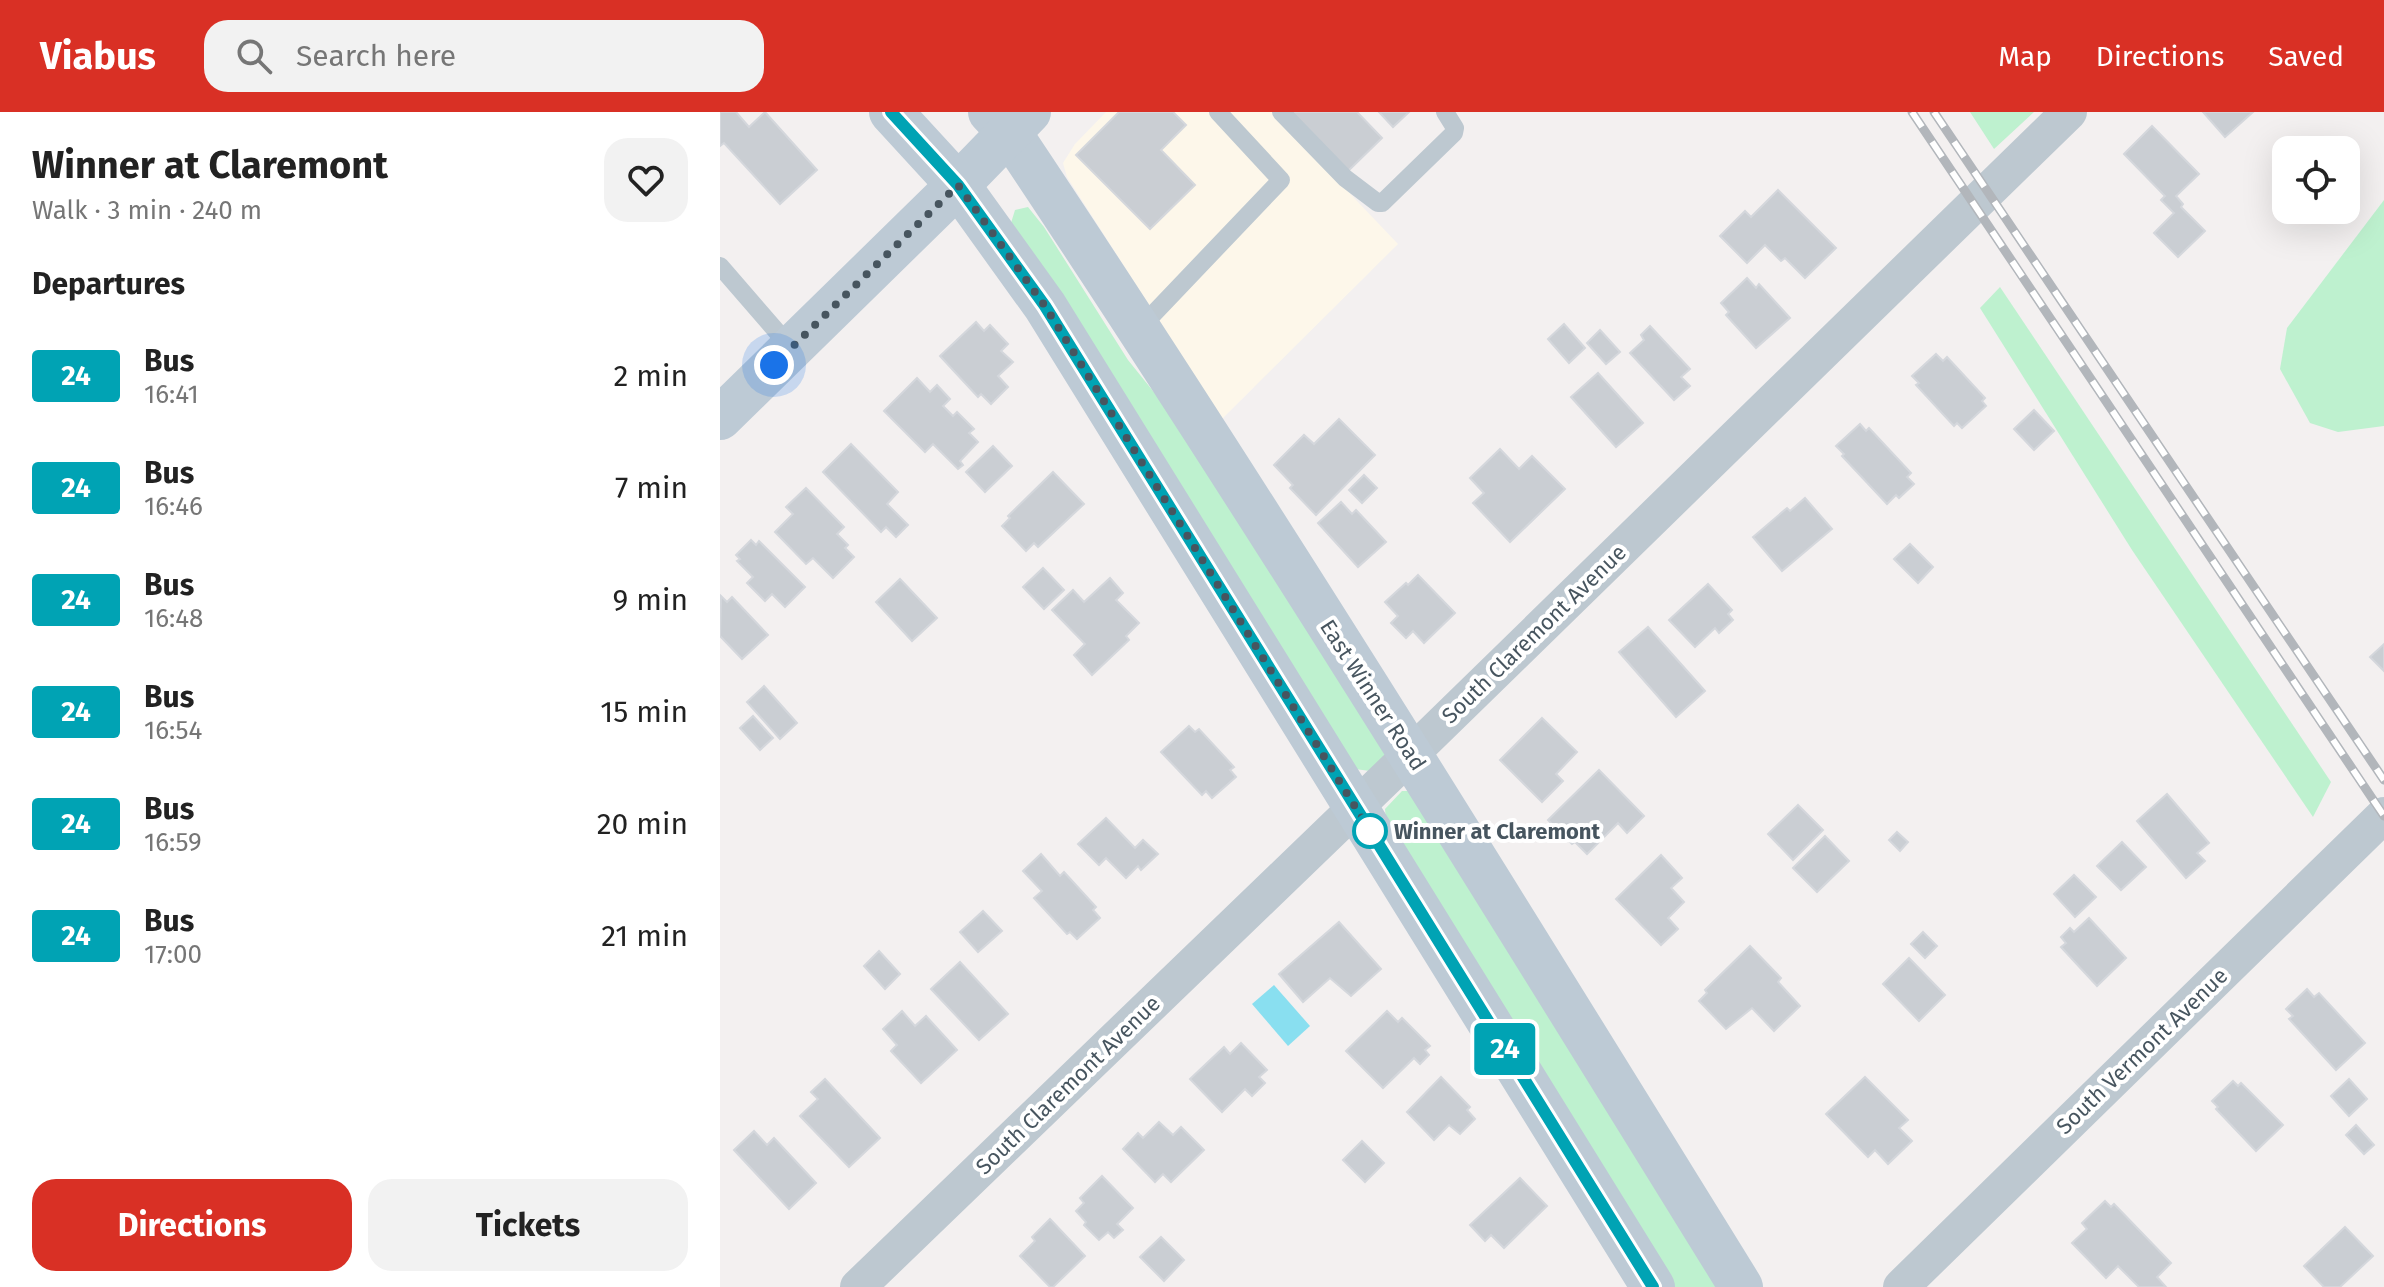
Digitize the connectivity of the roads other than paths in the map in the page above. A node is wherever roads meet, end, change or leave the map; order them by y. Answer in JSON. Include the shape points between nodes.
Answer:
{"nodes":[{"id":1,"x":891,"y":112,"type":"edge"},
{"id":2,"x":1218,"y":112,"type":"edge"},
{"id":3,"x":1281,"y":112,"type":"edge"},
{"id":4,"x":1445,"y":112,"type":"edge"},
{"id":5,"x":2069,"y":112,"type":"edge"},
{"id":6,"x":1009,"y":119,"type":"edge"},
{"id":7,"x":958,"y":185,"type":"junction"},
{"id":8,"x":720,"y":266,"type":"edge"},
{"id":9,"x":1139,"y":329,"type":"junction"},
{"id":10,"x":791,"y":348,"type":"junction"},
{"id":11,"x":720,"y":418,"type":"edge"},
{"id":12,"x":1411,"y":754,"type":"junction"},
{"id":13,"x":1356,"y":807,"type":"junction"},
{"id":14,"x":2384,"y":815,"type":"edge"},
{"id":15,"x":858,"y":1287,"type":"edge"},
{"id":16,"x":1653,"y":1287,"type":"edge"},
{"id":17,"x":1741,"y":1287,"type":"edge"},
{"id":18,"x":1901,"y":1287,"type":"edge"}],
"edges":[{"from":1,"to":7,"type":"street"},
{"from":2,"to":9,"type":"lane","via":[[1281,180]]},
{"from":3,"to":4,"type":"lane","via":[[1345,178],[1382,203],[1454,133]]},
{"from":5,"to":12,"type":"street","name":"South Claremont Avenue"},
{"from":6,"to":7,"type":"street"},
{"from":6,"to":9,"type":"street","name":"East Winner Road"},
{"from":7,"to":10,"type":"street"},
{"from":7,"to":13,"type":"street","via":[[1045,306]]},
{"from":8,"to":10,"type":"lane"},
{"from":9,"to":12,"type":"street","name":"East Winner Road"},
{"from":10,"to":11,"type":"street"},
{"from":12,"to":13,"type":"street","name":"South Claremont Avenue"},
{"from":12,"to":17,"type":"street","name":"East Winner Road"},
{"from":13,"to":15,"type":"street","name":"South Claremont Avenue"},
{"from":13,"to":16,"type":"street"},
{"from":14,"to":18,"type":"street","name":"South Vermont Avenue"}]}
